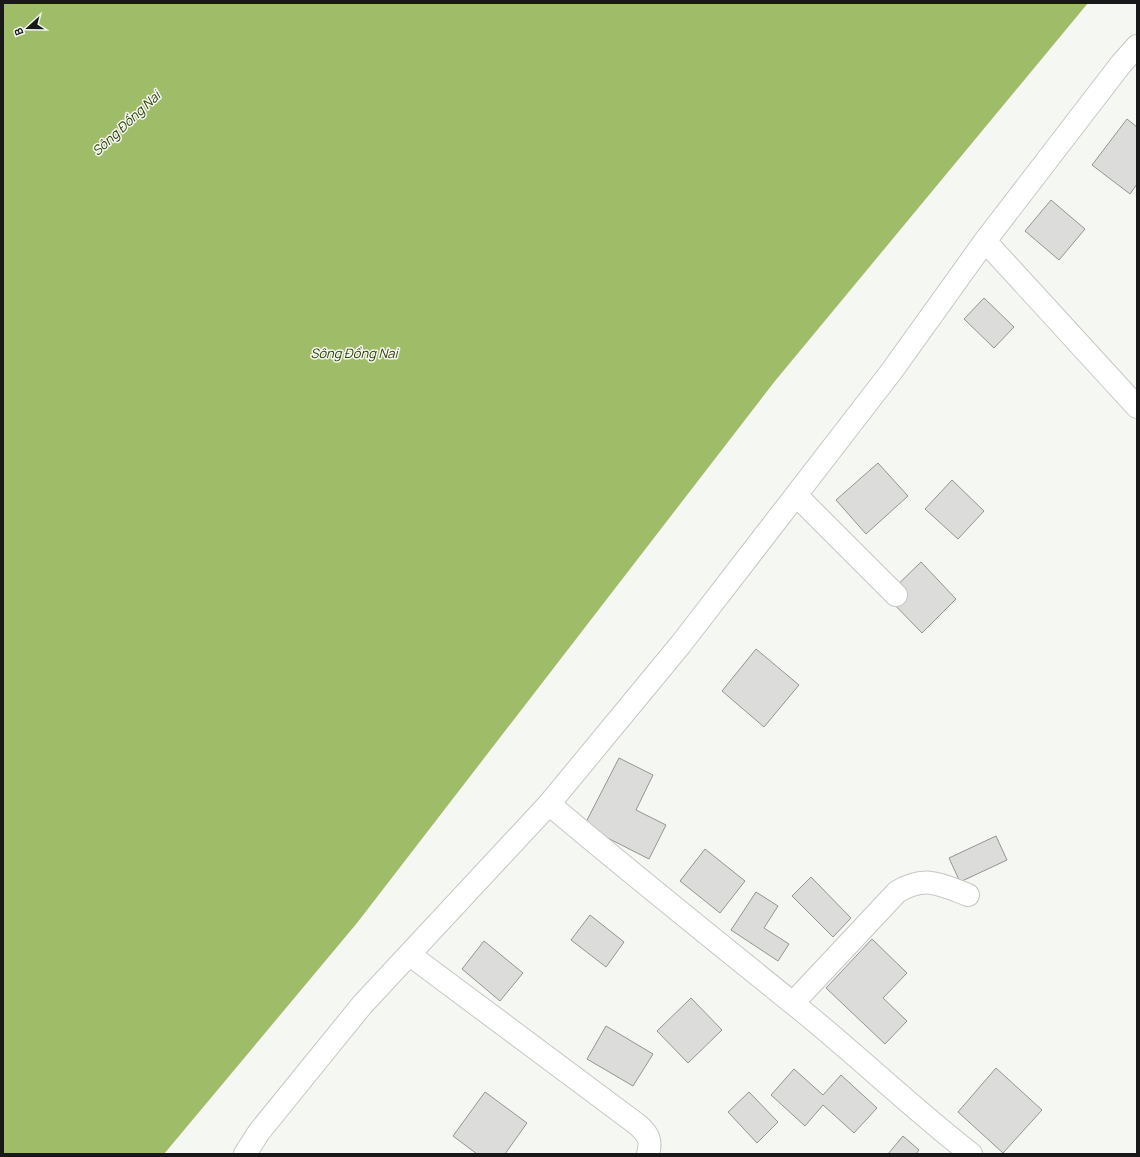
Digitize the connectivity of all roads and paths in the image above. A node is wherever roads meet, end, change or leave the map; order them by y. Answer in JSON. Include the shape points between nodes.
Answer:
{"nodes":[{"id":1,"x":1137,"y":48,"type":"edge"},
{"id":2,"x":985,"y":241,"type":"junction"},
{"id":3,"x":1137,"y":407,"type":"edge"},
{"id":4,"x":796,"y":495,"type":"junction"},
{"id":5,"x":896,"y":595,"type":"dead end"},
{"id":6,"x":549,"y":804,"type":"junction"},
{"id":7,"x":968,"y":894,"type":"dead end"},
{"id":8,"x":410,"y":955,"type":"junction"},
{"id":9,"x":793,"y":1004,"type":"junction"},
{"id":10,"x":245,"y":1154,"type":"edge"},
{"id":11,"x":648,"y":1154,"type":"edge"},
{"id":12,"x":971,"y":1154,"type":"edge"}],
"edges":[{"from":1,"to":2,"type":"street","via":[[1121,64]]},
{"from":2,"to":3,"type":"street"},
{"from":2,"to":4,"type":"street","via":[[891,372]]},
{"from":4,"to":5,"type":"street"},
{"from":4,"to":6,"type":"street","via":[[681,644]]},
{"from":6,"to":8,"type":"street"},
{"from":6,"to":9,"type":"street"},
{"from":7,"to":9,"type":"street","via":[[937,883],[921,882],[898,892]]},
{"from":8,"to":10,"type":"street","via":[[362,1005]]},
{"from":8,"to":11,"type":"street","via":[[638,1124],[649,1135]]},
{"from":9,"to":12,"type":"street"}]}
